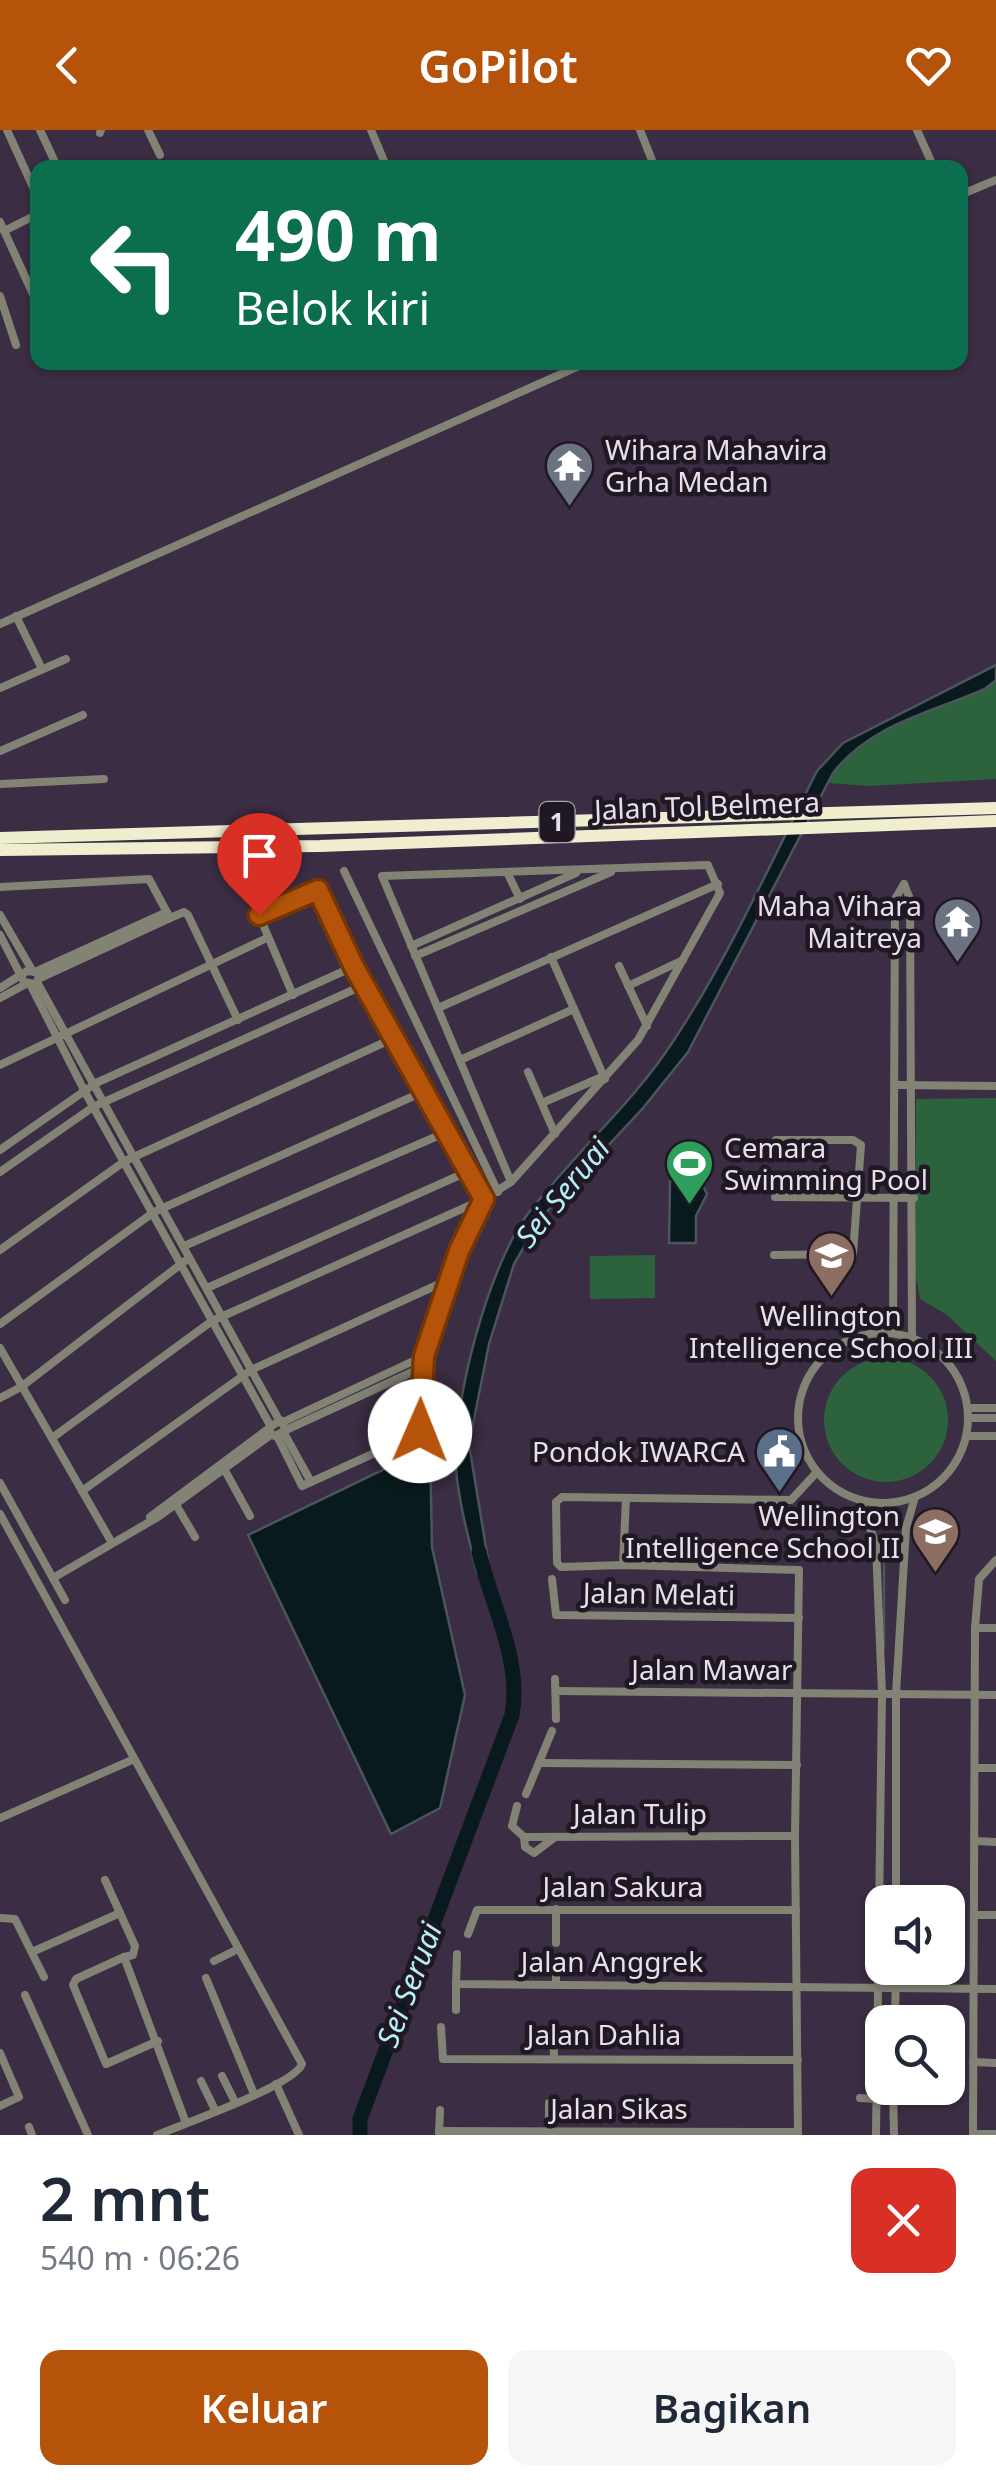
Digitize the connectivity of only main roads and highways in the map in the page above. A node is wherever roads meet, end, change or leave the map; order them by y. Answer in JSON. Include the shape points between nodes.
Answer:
{"nodes":[{"id":1,"x":996,"y":808,"type":"edge"},
{"id":2,"x":820,"y":820,"type":"junction"},
{"id":3,"x":996,"y":821,"type":"edge"},
{"id":4,"x":777,"y":822,"type":"junction"},
{"id":5,"x":0,"y":838,"type":"edge"},
{"id":6,"x":0,"y":850,"type":"edge"}],
"edges":[{"from":1,"to":2,"type":"highway","name":"Jalan Tol Belmera","number":"1"},
{"from":2,"to":3,"type":"highway","name":"Jalan Tol Belmera","number":"1"},
{"from":2,"to":4,"type":"highway","name":"Jalan Tol Belmera","number":"1"},
{"from":4,"to":5,"type":"highway","name":"Jalan Tol Belmera","number":"1"},
{"from":4,"to":6,"type":"highway","name":"Jalan Tol Belmera","number":"1","via":[[341,845]]}]}
